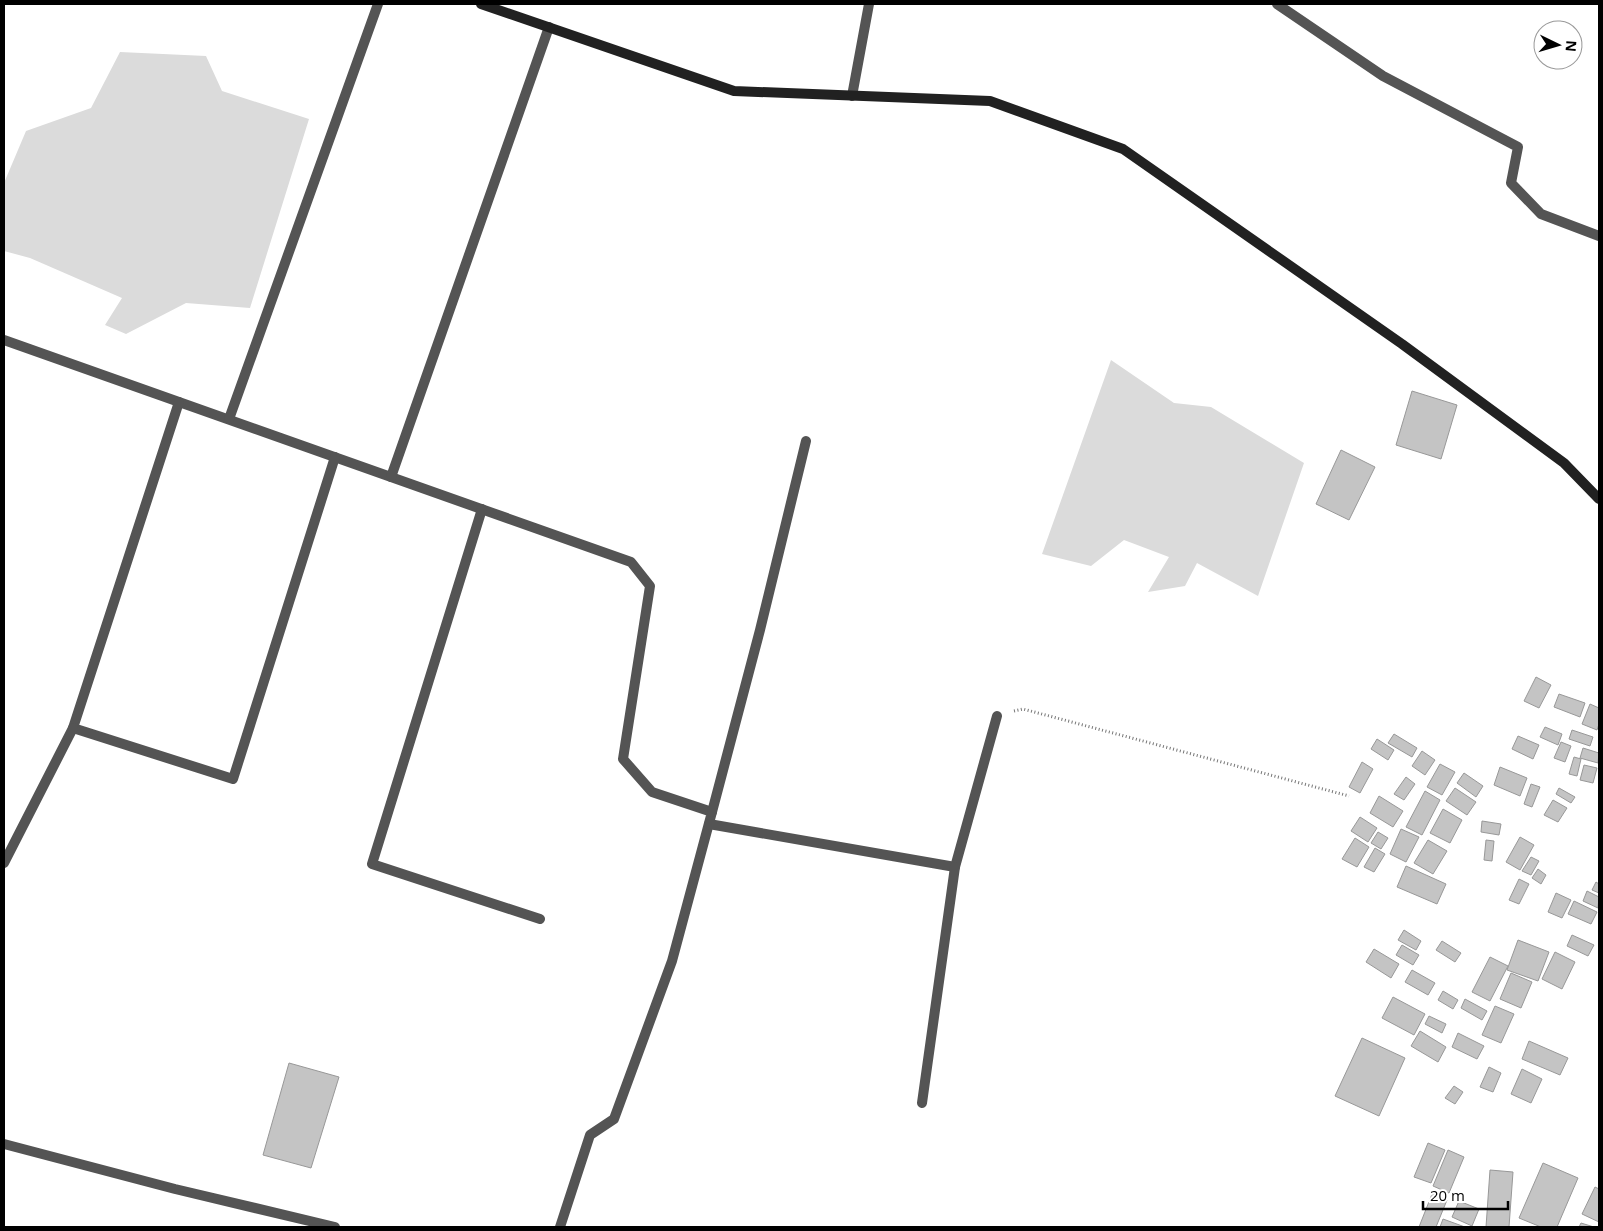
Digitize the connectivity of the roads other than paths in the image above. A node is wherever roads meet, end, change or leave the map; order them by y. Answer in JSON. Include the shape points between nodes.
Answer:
{"nodes":[{"id":1,"x":378,"y":4,"type":"edge"},
{"id":2,"x":481,"y":4,"type":"edge"},
{"id":3,"x":869,"y":4,"type":"edge"},
{"id":4,"x":1277,"y":4,"type":"edge"},
{"id":5,"x":549,"y":27,"type":"junction"},
{"id":6,"x":852,"y":96,"type":"junction"},
{"id":7,"x":1599,"y":236,"type":"edge"},
{"id":8,"x":4,"y":340,"type":"edge"},
{"id":9,"x":179,"y":402,"type":"junction"},
{"id":10,"x":229,"y":419,"type":"junction"},
{"id":11,"x":806,"y":441,"type":"dead end"},
{"id":12,"x":335,"y":456,"type":"junction"},
{"id":13,"x":391,"y":477,"type":"junction"},
{"id":14,"x":1599,"y":499,"type":"edge"},
{"id":15,"x":482,"y":509,"type":"junction"},
{"id":16,"x":997,"y":716,"type":"road end"},
{"id":17,"x":73,"y":728,"type":"junction"},
{"id":18,"x":712,"y":812,"type":"junction"},
{"id":19,"x":709,"y":824,"type":"junction"},
{"id":20,"x":4,"y":863,"type":"edge"},
{"id":21,"x":955,"y":867,"type":"junction"},
{"id":22,"x":540,"y":919,"type":"dead end"},
{"id":23,"x":922,"y":1103,"type":"dead end"},
{"id":24,"x":4,"y":1144,"type":"edge"},
{"id":25,"x":334,"y":1227,"type":"edge"},
{"id":26,"x":560,"y":1227,"type":"edge"}],
"edges":[{"from":1,"to":10,"type":"street"},
{"from":2,"to":5,"type":"street"},
{"from":3,"to":6,"type":"street"},
{"from":4,"to":7,"type":"street","via":[[1383,76],[1518,147],[1511,183],[1541,214]]},
{"from":5,"to":6,"type":"street","via":[[734,91]]},
{"from":5,"to":13,"type":"street"},
{"from":6,"to":14,"type":"street","via":[[990,101],[1123,149],[1402,344],[1564,463]]},
{"from":8,"to":9,"type":"street"},
{"from":9,"to":10,"type":"street"},
{"from":9,"to":17,"type":"street"},
{"from":10,"to":12,"type":"street"},
{"from":11,"to":18,"type":"street"},
{"from":12,"to":13,"type":"street"},
{"from":12,"to":17,"type":"street","via":[[233,778]]},
{"from":13,"to":15,"type":"street"},
{"from":15,"to":18,"type":"street","via":[[631,562],[650,586],[623,759],[652,792]]},
{"from":15,"to":22,"type":"street","via":[[372,864]]},
{"from":16,"to":21,"type":"street"},
{"from":17,"to":20,"type":"street"},
{"from":18,"to":19,"type":"street"},
{"from":19,"to":21,"type":"street"},
{"from":19,"to":26,"type":"street","via":[[672,961],[645,1036],[614,1119],[590,1135]]},
{"from":21,"to":23,"type":"street"},
{"from":24,"to":25,"type":"street"}]}
